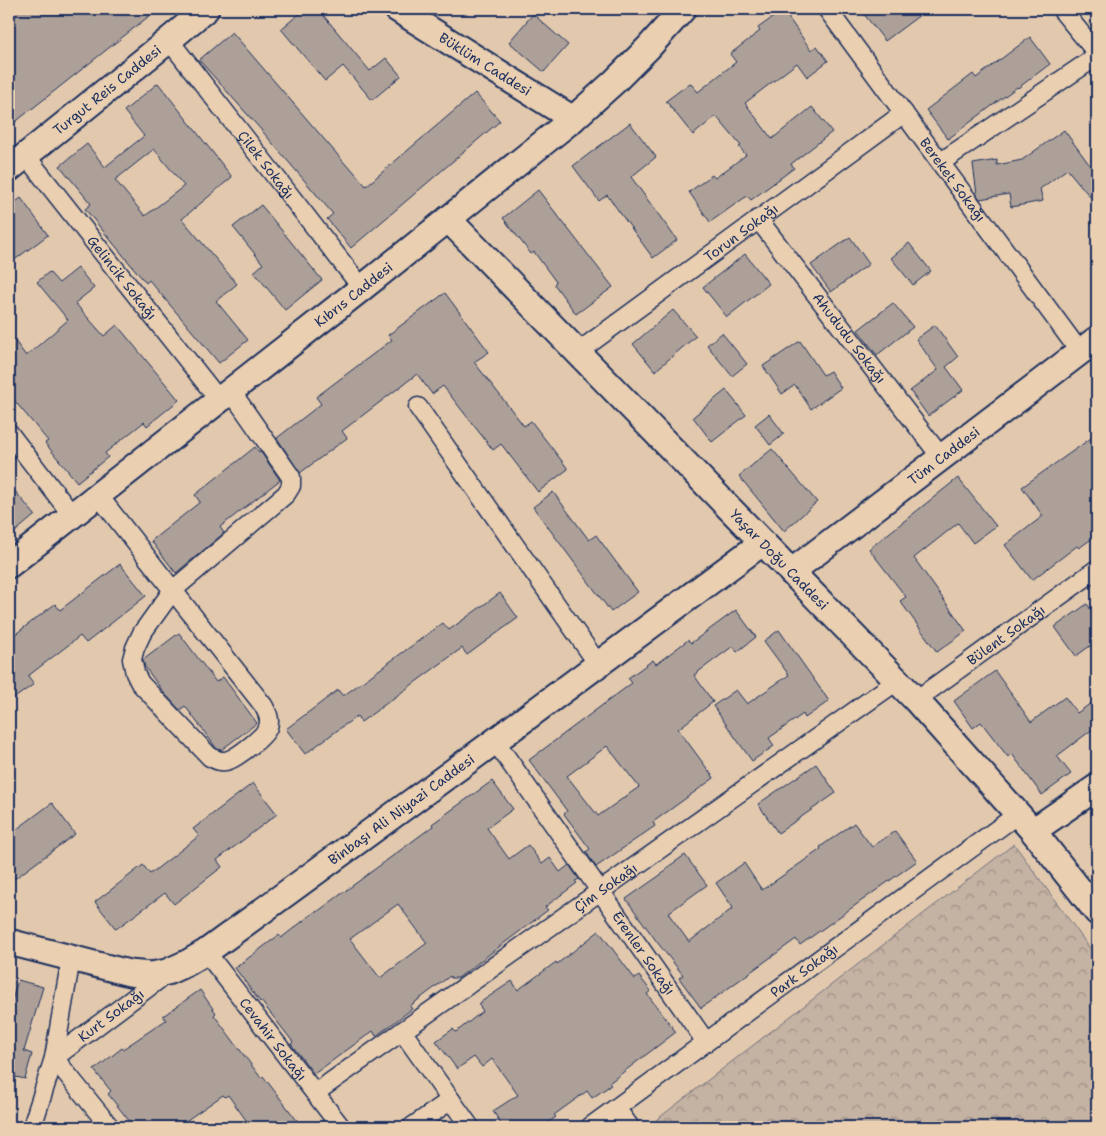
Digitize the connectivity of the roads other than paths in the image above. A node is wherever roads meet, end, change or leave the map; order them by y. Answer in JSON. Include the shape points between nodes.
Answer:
{"nodes":[{"id":1,"x":206,"y":9,"type":"edge"},
{"id":2,"x":683,"y":9,"type":"edge"},
{"id":3,"x":828,"y":9,"type":"edge"},
{"id":4,"x":1061,"y":9,"type":"edge"},
{"id":5,"x":406,"y":11,"type":"edge"},
{"id":6,"x":169,"y":40,"type":"junction"},
{"id":7,"x":1097,"y":55,"type":"edge"},
{"id":8,"x":904,"y":113,"type":"junction"},
{"id":9,"x":574,"y":119,"type":"junction"},
{"id":10,"x":940,"y":162,"type":"junction"},
{"id":11,"x":17,"y":163,"type":"edge"},
{"id":12,"x":448,"y":219,"type":"junction"},
{"id":13,"x":758,"y":219,"type":"junction"},
{"id":14,"x":362,"y":288,"type":"junction"},
{"id":15,"x":1089,"y":346,"type":"edge"},
{"id":16,"x":578,"y":352,"type":"junction"},
{"id":17,"x":225,"y":395,"type":"junction"},
{"id":18,"x":418,"y":407,"type":"dead end"},
{"id":19,"x":9,"y":433,"type":"edge"},
{"id":20,"x":941,"y":457,"type":"junction"},
{"id":21,"x":98,"y":496,"type":"junction"},
{"id":22,"x":72,"y":516,"type":"junction"},
{"id":23,"x":762,"y":543,"type":"junction"},
{"id":24,"x":9,"y":565,"type":"edge"},
{"id":25,"x":1097,"y":570,"type":"edge"},
{"id":26,"x":791,"y":572,"type":"junction"},
{"id":27,"x":173,"y":590,"type":"junction"},
{"id":28,"x":598,"y":664,"type":"junction"},
{"id":29,"x":897,"y":681,"type":"junction"},
{"id":30,"x":916,"y":700,"type":"junction"},
{"id":31,"x":495,"y":741,"type":"junction"},
{"id":32,"x":1097,"y":787,"type":"edge"},
{"id":33,"x":1026,"y":823,"type":"junction"},
{"id":34,"x":600,"y":891,"type":"junction"},
{"id":35,"x":1097,"y":912,"type":"edge"},
{"id":36,"x":9,"y":942,"type":"edge"},
{"id":37,"x":206,"y":952,"type":"junction"},
{"id":38,"x":71,"y":958,"type":"junction"},
{"id":39,"x":167,"y":972,"type":"junction"},
{"id":40,"x":402,"y":1031,"type":"junction"},
{"id":41,"x":706,"y":1042,"type":"junction"},
{"id":42,"x":54,"y":1058,"type":"junction"},
{"id":43,"x":315,"y":1093,"type":"junction"},
{"id":44,"x":451,"y":1100,"type":"junction"},
{"id":45,"x":616,"y":1108,"type":"junction"},
{"id":46,"x":32,"y":1127,"type":"edge"},
{"id":47,"x":110,"y":1127,"type":"edge"},
{"id":48,"x":342,"y":1127,"type":"edge"},
{"id":49,"x":412,"y":1127,"type":"edge"},
{"id":50,"x":470,"y":1127,"type":"edge"},
{"id":51,"x":590,"y":1127,"type":"edge"},
{"id":52,"x":630,"y":1127,"type":"edge"}],
"edges":[{"from":1,"to":6,"type":"street","name":"Turgut Reis Caddesi"},
{"from":2,"to":9,"type":"street","name":"Kıbrıs Caddesi","via":[[648,48]]},
{"from":3,"to":8,"type":"street","name":"Bereket Sokağı"},
{"from":4,"to":7,"type":"street"},
{"from":5,"to":9,"type":"street","name":"Büklüm Caddesi"},
{"from":6,"to":11,"type":"street","name":"Turgut Reis Caddesi"},
{"from":6,"to":14,"type":"street","name":"Çilek Sokağı"},
{"from":7,"to":10,"type":"street"},
{"from":8,"to":10,"type":"street","name":"Bereket Sokağı"},
{"from":8,"to":13,"type":"street","name":"Torun Sokağı"},
{"from":9,"to":12,"type":"street","name":"Kıbrıs Caddesi"},
{"from":10,"to":15,"type":"street","name":"Bereket Sokağı"},
{"from":11,"to":17,"type":"street","name":"Gelincik Sokağı"},
{"from":12,"to":14,"type":"street","name":"Kıbrıs Caddesi"},
{"from":12,"to":16,"type":"street","name":"Yaşar Doğu Caddesi"},
{"from":13,"to":16,"type":"street","name":"Torun Sokağı"},
{"from":13,"to":20,"type":"street","name":"Ahududu Sokağı"},
{"from":14,"to":17,"type":"street","name":"Kıbrıs Caddesi"},
{"from":15,"to":20,"type":"street","name":"Tüm Caddesi"},
{"from":16,"to":23,"type":"street","name":"Yaşar Doğu Caddesi"},
{"from":17,"to":21,"type":"street","name":"Kıbrıs Caddesi"},
{"from":17,"to":27,"type":"street","name":"Gelincik Sokağı","via":[[291,477],[290,486],[286,494]]},
{"from":18,"to":28,"type":"street"},
{"from":19,"to":22,"type":"street"},
{"from":20,"to":26,"type":"street","name":"Tüm Caddesi"},
{"from":21,"to":22,"type":"street","name":"Kıbrıs Caddesi"},
{"from":21,"to":27,"type":"street"},
{"from":22,"to":24,"type":"street","name":"Kıbrıs Caddesi"},
{"from":23,"to":26,"type":"street","name":"Yaşar Doğu Caddesi"},
{"from":23,"to":28,"type":"street","name":"Binbaşı Ali Niyazi Caddesi"},
{"from":25,"to":30,"type":"street","name":"Bülent Sokağı"},
{"from":26,"to":29,"type":"street","name":"Yaşar Doğu Caddesi"},
{"from":27,"to":27,"type":"street","via":[[135,648],[132,659],[135,673],[140,683],[210,757],[219,762],[229,760],[260,738],[268,728],[269,716]]},
{"from":28,"to":31,"type":"street","name":"Binbaşı Ali Niyazi Caddesi"},
{"from":29,"to":30,"type":"street","name":"Yaşar Doğu Caddesi"},
{"from":29,"to":34,"type":"street","name":"Çim Sokağı"},
{"from":30,"to":33,"type":"street","name":"Yaşar Doğu Caddesi"},
{"from":31,"to":34,"type":"street","name":"Erenler Sokağı"},
{"from":31,"to":37,"type":"street","name":"Binbaşı Ali Niyazi Caddesi"},
{"from":32,"to":33,"type":"street"},
{"from":33,"to":35,"type":"street","name":"Yaşar Doğu Caddesi"},
{"from":33,"to":41,"type":"street","name":"Park Sokağı"},
{"from":34,"to":40,"type":"street","name":"Çim Sokağı"},
{"from":34,"to":41,"type":"street","name":"Erenler Sokağı"},
{"from":36,"to":38,"type":"street","name":"Binbaşı Ali Niyazi Caddesi"},
{"from":37,"to":39,"type":"street","name":"Binbaşı Ali Niyazi Caddesi"},
{"from":37,"to":43,"type":"street","name":"Cevahir Sokağı"},
{"from":38,"to":39,"type":"street","name":"Binbaşı Ali Niyazi Caddesi","via":[[129,973],[151,975]]},
{"from":38,"to":42,"type":"street","name":"Kurt Sokağı"},
{"from":39,"to":42,"type":"street","name":"Kurt Sokağı"},
{"from":40,"to":43,"type":"street","name":"Çim Sokağı"},
{"from":40,"to":44,"type":"street"},
{"from":41,"to":45,"type":"street","name":"Park Sokağı"},
{"from":42,"to":46,"type":"street","name":"Kurt Sokağı"},
{"from":42,"to":47,"type":"street"},
{"from":43,"to":48,"type":"street","name":"Cevahir Sokağı"},
{"from":44,"to":49,"type":"street"},
{"from":44,"to":50,"type":"street"},
{"from":45,"to":51,"type":"street","name":"Park Sokağı"},
{"from":45,"to":52,"type":"street"}]}
